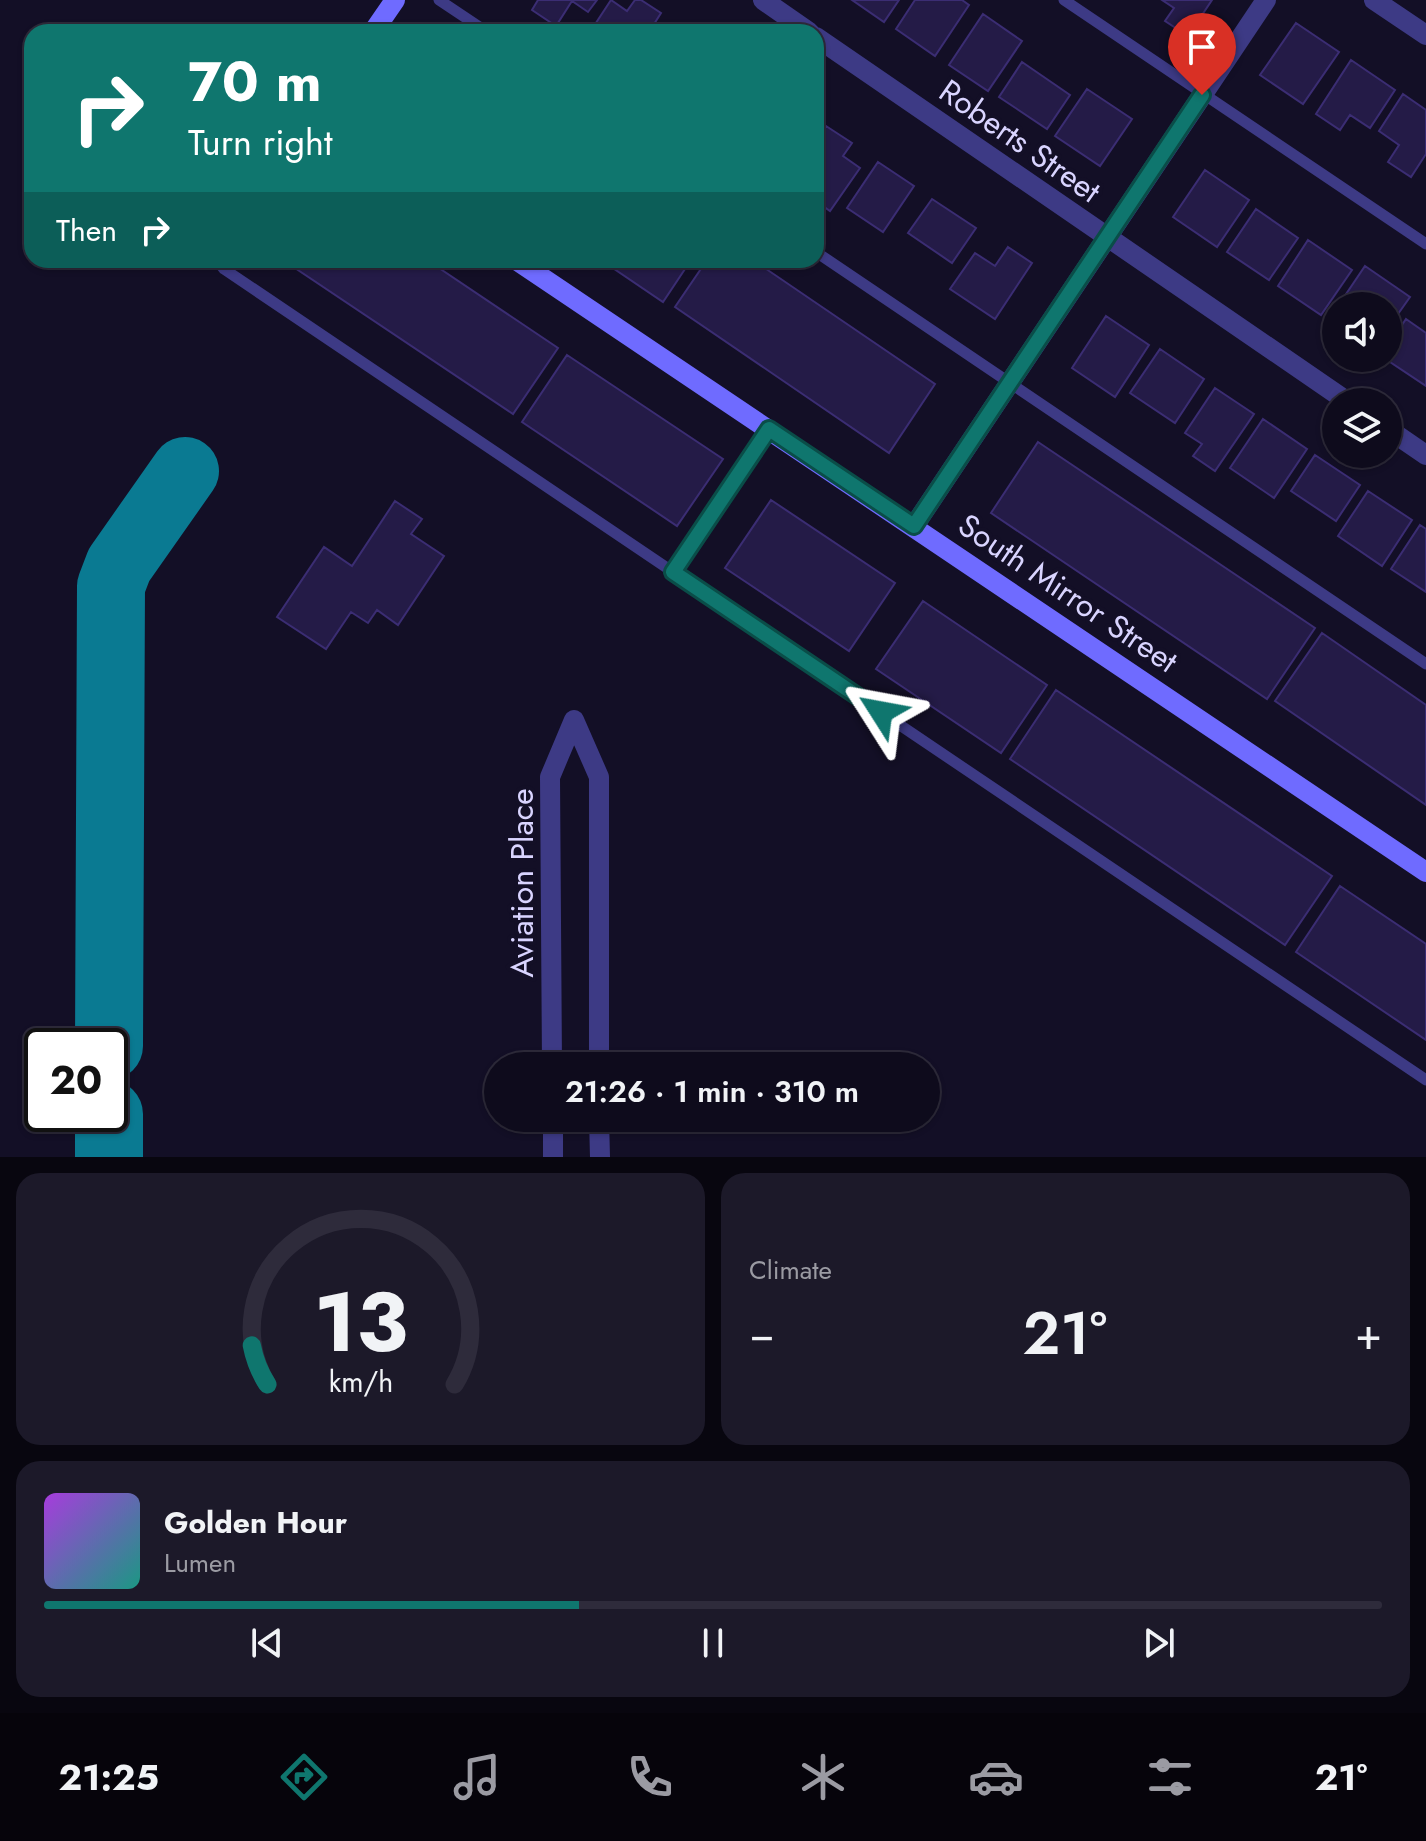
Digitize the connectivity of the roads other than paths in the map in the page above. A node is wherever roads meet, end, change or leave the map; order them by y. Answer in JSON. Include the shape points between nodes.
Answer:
{"nodes":[{"id":1,"x":395,"y":0,"type":"edge"},
{"id":2,"x":439,"y":0,"type":"edge"},
{"id":3,"x":763,"y":0,"type":"edge"},
{"id":4,"x":1064,"y":0,"type":"edge"},
{"id":5,"x":1266,"y":0,"type":"edge"},
{"id":6,"x":1374,"y":0,"type":"edge"},
{"id":7,"x":378,"y":24,"type":"edge"},
{"id":8,"x":475,"y":24,"type":"edge"},
{"id":9,"x":798,"y":24,"type":"edge"},
{"id":10,"x":1426,"y":35,"type":"edge"},
{"id":11,"x":824,"y":43,"type":"edge"},
{"id":12,"x":1202,"y":95,"type":"junction"},
{"id":13,"x":1108,"y":238,"type":"junction"},
{"id":14,"x":1426,"y":244,"type":"edge"},
{"id":15,"x":824,"y":257,"type":"edge"},
{"id":16,"x":223,"y":268,"type":"edge"},
{"id":17,"x":528,"y":268,"type":"edge"},
{"id":18,"x":1011,"y":383,"type":"junction"},
{"id":19,"x":1328,"y":388,"type":"edge"},
{"id":20,"x":769,"y":429,"type":"junction"},
{"id":21,"x":1402,"y":439,"type":"edge"},
{"id":22,"x":1426,"y":455,"type":"edge"},
{"id":23,"x":914,"y":526,"type":"junction"},
{"id":24,"x":673,"y":572,"type":"junction"},
{"id":25,"x":1426,"y":664,"type":"edge"},
{"id":26,"x":1426,"y":872,"type":"edge"},
{"id":27,"x":552,"y":1052,"type":"edge"},
{"id":28,"x":599,"y":1052,"type":"edge"},
{"id":29,"x":1426,"y":1080,"type":"edge"},
{"id":30,"x":553,"y":1132,"type":"edge"},
{"id":31,"x":599,"y":1132,"type":"edge"},
{"id":32,"x":553,"y":1157,"type":"edge"},
{"id":33,"x":600,"y":1157,"type":"edge"}],
"edges":[{"from":1,"to":7,"type":"street"},
{"from":2,"to":8,"type":"lane"},
{"from":3,"to":9,"type":"street"},
{"from":4,"to":12,"type":"lane"},
{"from":5,"to":12,"type":"street"},
{"from":6,"to":10,"type":"street"},
{"from":11,"to":13,"type":"street","name":"Roberts Street"},
{"from":12,"to":13,"type":"street"},
{"from":12,"to":14,"type":"lane"},
{"from":13,"to":18,"type":"street"},
{"from":13,"to":19,"type":"street","name":"Roberts Street"},
{"from":15,"to":18,"type":"lane"},
{"from":16,"to":24,"type":"lane"},
{"from":17,"to":20,"type":"street","name":"South Mirror Street"},
{"from":18,"to":23,"type":"street"},
{"from":18,"to":25,"type":"lane"},
{"from":20,"to":23,"type":"street","name":"South Mirror Street"},
{"from":20,"to":24,"type":"lane"},
{"from":21,"to":22,"type":"street"},
{"from":23,"to":26,"type":"street","name":"South Mirror Street"},
{"from":24,"to":29,"type":"lane"},
{"from":27,"to":28,"type":"street","name":"Aviation Place","via":[[550,777],[574,720],[599,777]]},
{"from":30,"to":32,"type":"street"},
{"from":31,"to":33,"type":"street"}]}
